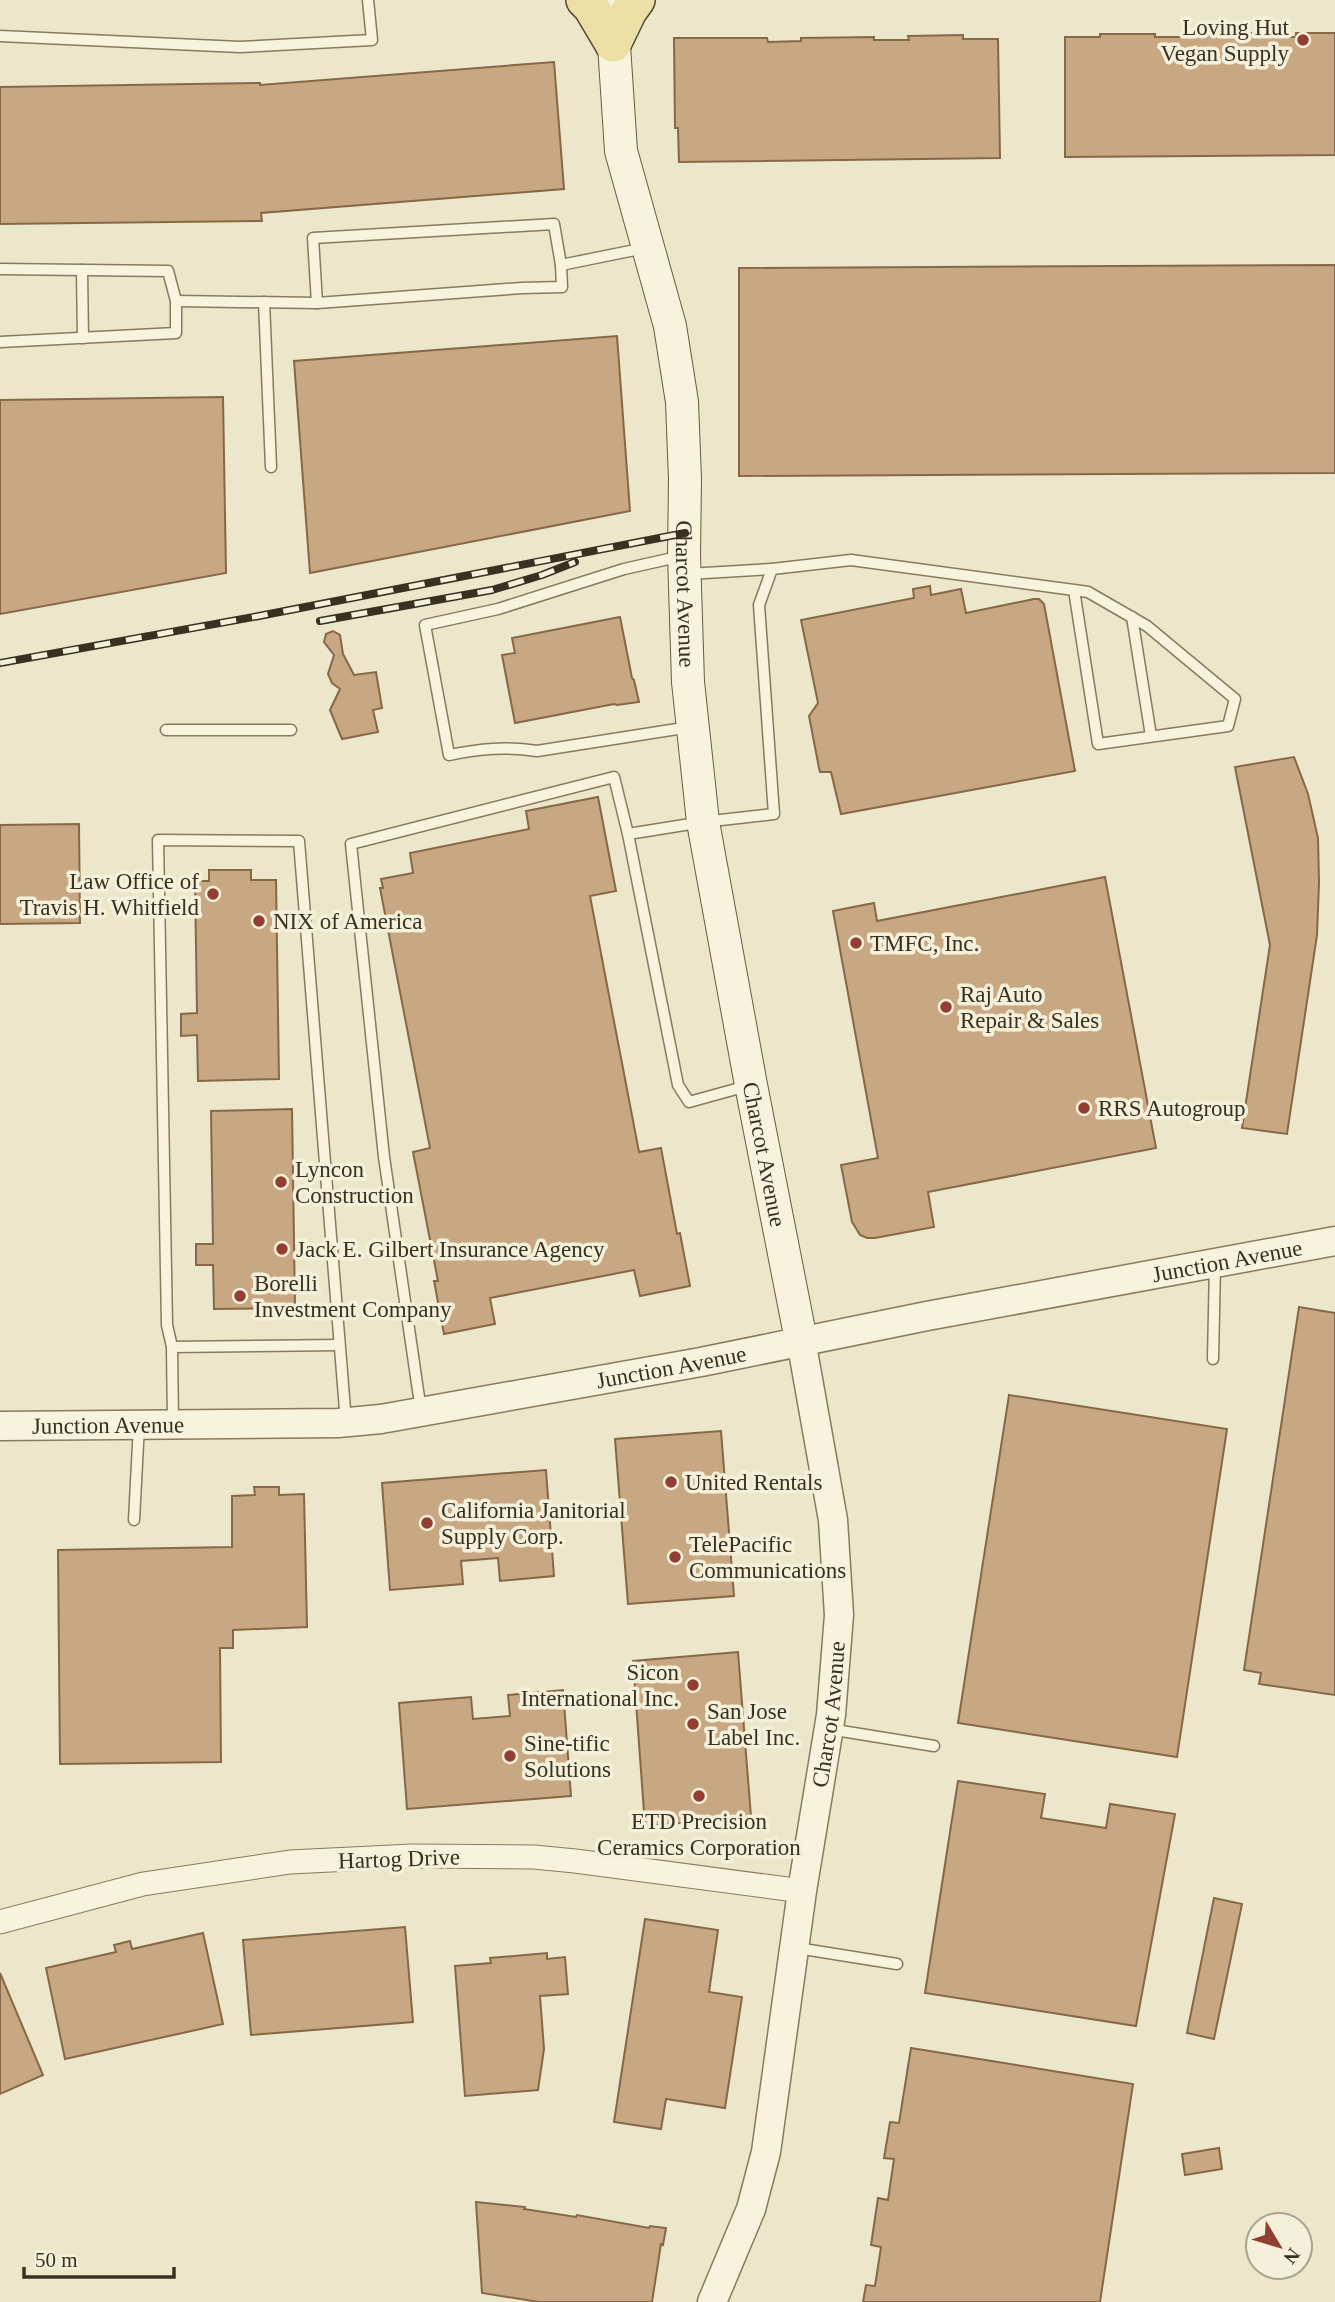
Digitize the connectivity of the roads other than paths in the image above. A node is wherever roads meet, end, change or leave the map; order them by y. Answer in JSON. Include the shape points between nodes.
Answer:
{"nodes":[{"id":1,"x":368,"y":0,"type":"edge"},
{"id":2,"x":584,"y":0,"type":"edge"},
{"id":3,"x":611,"y":0,"type":"edge"},
{"id":4,"x":637,"y":0,"type":"edge"},
{"id":5,"x":0,"y":36,"type":"edge"},
{"id":6,"x":613,"y":44,"type":"junction"},
{"id":7,"x":648,"y":248,"type":"junction"},
{"id":8,"x":561,"y":265,"type":"junction"},
{"id":9,"x":0,"y":269,"type":"edge"},
{"id":10,"x":82,"y":270,"type":"junction"},
{"id":11,"x":176,"y":301,"type":"junction"},
{"id":12,"x":264,"y":302,"type":"junction"},
{"id":13,"x":317,"y":303,"type":"junction"},
{"id":14,"x":83,"y":338,"type":"junction"},
{"id":15,"x":0,"y":342,"type":"edge"},
{"id":16,"x":271,"y":467,"type":"dead end"},
{"id":17,"x":685,"y":565,"type":"junction"},
{"id":18,"x":772,"y":569,"type":"junction"},
{"id":19,"x":1074,"y":590,"type":"junction"},
{"id":20,"x":1132,"y":617,"type":"junction"},
{"id":21,"x":692,"y":727,"type":"junction"},
{"id":22,"x":166,"y":730,"type":"dead end"},
{"id":23,"x":291,"y":730,"type":"dead end"},
{"id":24,"x":1151,"y":736,"type":"junction"},
{"id":25,"x":703,"y":822,"type":"junction"},
{"id":26,"x":628,"y":834,"type":"junction"},
{"id":27,"x":751,"y":1086,"type":"junction"},
{"id":28,"x":1335,"y":1241,"type":"edge"},
{"id":29,"x":1214,"y":1264,"type":"junction"},
{"id":30,"x":801,"y":1340,"type":"junction"},
{"id":31,"x":340,"y":1346,"type":"junction"},
{"id":32,"x":172,"y":1347,"type":"junction"},
{"id":33,"x":1213,"y":1359,"type":"dead end"},
{"id":34,"x":422,"y":1413,"type":"junction"},
{"id":35,"x":345,"y":1422,"type":"junction"},
{"id":36,"x":173,"y":1424,"type":"junction"},
{"id":37,"x":139,"y":1425,"type":"junction"},
{"id":38,"x":0,"y":1426,"type":"edge"},
{"id":39,"x":134,"y":1520,"type":"dead end"},
{"id":40,"x":829,"y":1729,"type":"junction"},
{"id":41,"x":934,"y":1746,"type":"dead end"},
{"id":42,"x":802,"y":1891,"type":"junction"},
{"id":43,"x":0,"y":1922,"type":"edge"},
{"id":44,"x":794,"y":1947,"type":"junction"},
{"id":45,"x":897,"y":1964,"type":"dead end"},
{"id":46,"x":712,"y":2302,"type":"edge"}],
"edges":[{"from":1,"to":5,"type":"lane","via":[[372,40],[240,47]]},
{"from":2,"to":6,"type":"main road"},
{"from":3,"to":6,"type":"main road","name":"Charcot Avenue"},
{"from":4,"to":6,"type":"main road"},
{"from":6,"to":7,"type":"main road","name":"Charcot Avenue","via":[[621,151]]},
{"from":7,"to":8,"type":"lane"},
{"from":7,"to":17,"type":"main road","name":"Charcot Avenue","via":[[670,326],[682,402]]},
{"from":8,"to":13,"type":"lane","via":[[562,287]]},
{"from":8,"to":13,"type":"lane","via":[[554,224],[313,238]]},
{"from":9,"to":10,"type":"lane"},
{"from":10,"to":11,"type":"lane","via":[[168,271]]},
{"from":10,"to":14,"type":"lane"},
{"from":11,"to":12,"type":"lane"},
{"from":11,"to":14,"type":"lane","via":[[176,333]]},
{"from":12,"to":13,"type":"lane"},
{"from":12,"to":16,"type":"lane"},
{"from":14,"to":15,"type":"lane"},
{"from":17,"to":18,"type":"lane"},
{"from":17,"to":21,"type":"main road","name":"Charcot Avenue"},
{"from":17,"to":21,"type":"lane","via":[[624,569],[498,609],[425,625],[449,755],[488,748],[537,751]]},
{"from":18,"to":19,"type":"lane","via":[[850,560]]},
{"from":18,"to":25,"type":"lane","via":[[759,605],[774,814]]},
{"from":19,"to":20,"type":"lane","via":[[1088,592]]},
{"from":19,"to":24,"type":"lane","via":[[1098,744]]},
{"from":20,"to":24,"type":"lane"},
{"from":20,"to":24,"type":"lane","via":[[1235,699],[1228,726]]},
{"from":21,"to":25,"type":"main road","name":"Charcot Avenue"},
{"from":22,"to":23,"type":"lane"},
{"from":25,"to":26,"type":"lane"},
{"from":25,"to":27,"type":"main road","name":"Charcot Avenue"},
{"from":26,"to":27,"type":"lane","via":[[678,1085],[689,1102]]},
{"from":26,"to":34,"type":"lane","via":[[614,777],[351,844],[384,1157]]},
{"from":27,"to":30,"type":"main road","name":"Charcot Avenue"},
{"from":28,"to":29,"type":"street","name":"Junction Avenue"},
{"from":29,"to":30,"type":"street","name":"Junction Avenue"},
{"from":29,"to":33,"type":"lane"},
{"from":30,"to":34,"type":"street","name":"Junction Avenue"},
{"from":30,"to":40,"type":"street","name":"Charcot Avenue","via":[[833,1521],[839,1615]]},
{"from":31,"to":32,"type":"lane"},
{"from":31,"to":32,"type":"lane","via":[[299,841],[158,840],[167,1325]]},
{"from":31,"to":35,"type":"lane"},
{"from":32,"to":36,"type":"lane"},
{"from":34,"to":35,"type":"street","name":"Junction Avenue"},
{"from":35,"to":36,"type":"street","name":"Junction Avenue"},
{"from":36,"to":37,"type":"street","name":"Junction Avenue"},
{"from":37,"to":38,"type":"street","name":"Junction Avenue"},
{"from":37,"to":39,"type":"lane"},
{"from":40,"to":41,"type":"lane"},
{"from":40,"to":42,"type":"street","name":"Charcot Avenue"},
{"from":42,"to":43,"type":"street","name":"Hartog Drive","via":[[534,1857],[412,1856],[290,1862],[143,1884]]},
{"from":42,"to":44,"type":"street","name":"Charcot Avenue"},
{"from":44,"to":45,"type":"lane"},
{"from":44,"to":46,"type":"street","name":"Charcot Avenue","via":[[767,2149],[751,2210]]}]}
